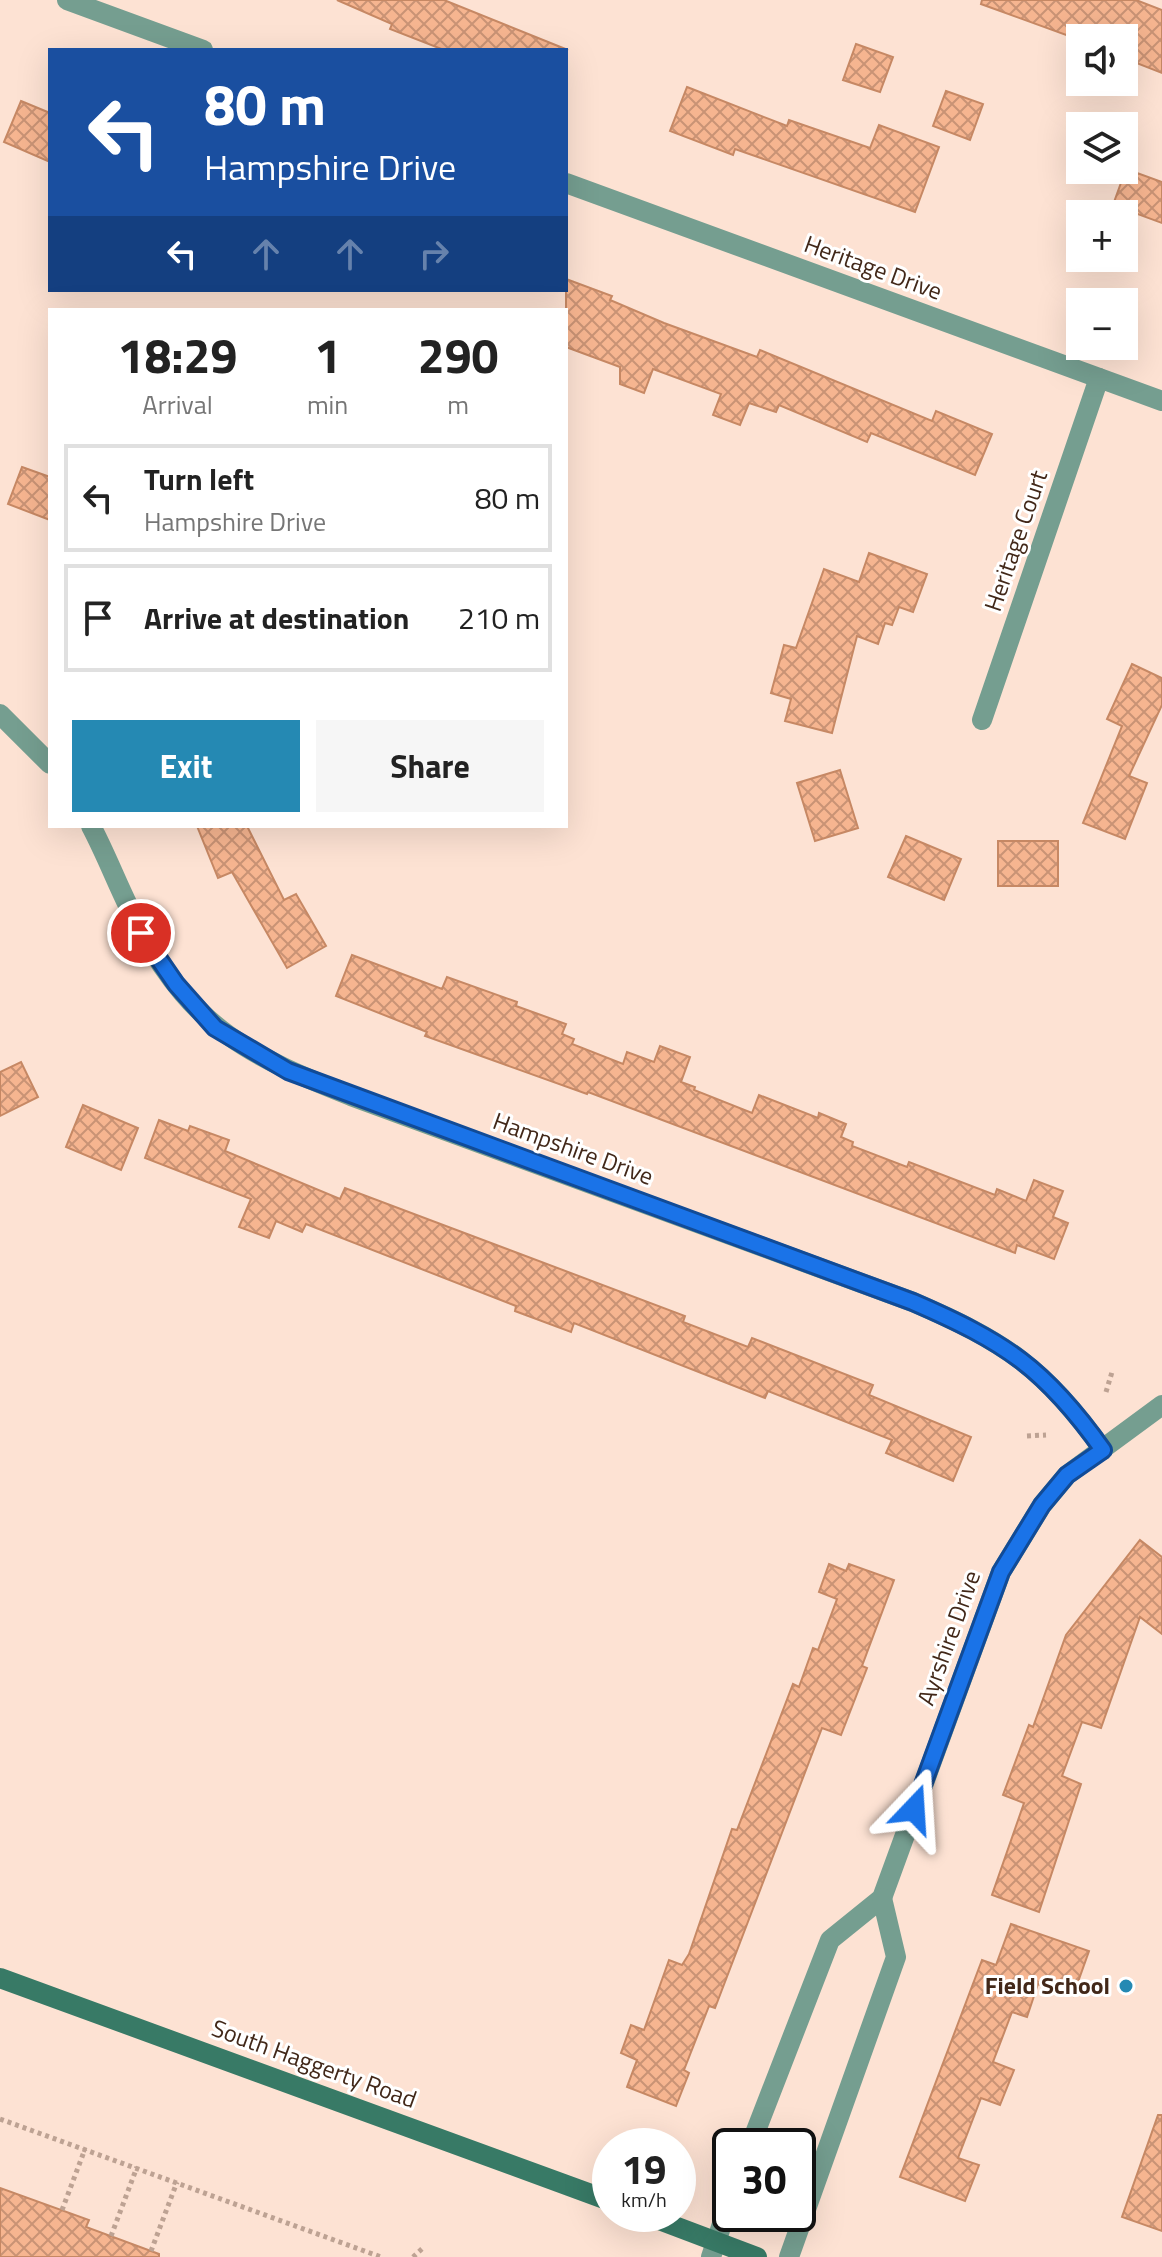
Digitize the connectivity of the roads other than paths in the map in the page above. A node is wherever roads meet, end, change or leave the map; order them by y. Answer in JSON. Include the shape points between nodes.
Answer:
{"nodes":[{"id":1,"x":67,"y":0,"type":"edge"},
{"id":2,"x":198,"y":48,"type":"edge"},
{"id":3,"x":568,"y":184,"type":"edge"},
{"id":4,"x":1099,"y":378,"type":"junction"},
{"id":5,"x":1162,"y":401,"type":"edge"},
{"id":6,"x":0,"y":714,"type":"edge"},
{"id":7,"x":982,"y":720,"type":"dead end"},
{"id":8,"x":48,"y":762,"type":"edge"},
{"id":9,"x":92,"y":828,"type":"edge"},
{"id":10,"x":1162,"y":1405,"type":"edge"},
{"id":11,"x":1103,"y":1450,"type":"junction"},
{"id":12,"x":882,"y":1898,"type":"junction"},
{"id":13,"x":0,"y":1978,"type":"edge"},
{"id":14,"x":757,"y":2128,"type":"edge"},
{"id":15,"x":592,"y":2194,"type":"edge"},
{"id":16,"x":678,"y":2232,"type":"edge"},
{"id":17,"x":713,"y":2250,"type":"edge"},
{"id":18,"x":757,"y":2257,"type":"edge"},
{"id":19,"x":789,"y":2257,"type":"edge"}],
"edges":[{"from":1,"to":2,"type":"street"},
{"from":3,"to":4,"type":"street","name":"Heritage Drive"},
{"from":4,"to":5,"type":"street","name":"Heritage Drive"},
{"from":4,"to":7,"type":"street","name":"Heritage Court"},
{"from":6,"to":8,"type":"street"},
{"from":9,"to":11,"type":"street","name":"Hampshire Drive","via":[[141,933],[176,984],[215,1028],[251,1051],[351,1096],[965,1324],[1037,1372],[1074,1409]]},
{"from":10,"to":11,"type":"street","name":"Ayrshire Drive"},
{"from":11,"to":12,"type":"street","name":"Ayrshire Drive","via":[[1067,1475],[1001,1572]]},
{"from":12,"to":14,"type":"street","via":[[830,1940]]},
{"from":12,"to":19,"type":"street","via":[[896,1957]]},
{"from":13,"to":15,"type":"main road","name":"South Haggerty Road"},
{"from":16,"to":17,"type":"main road"},
{"from":17,"to":18,"type":"main road"}]}
